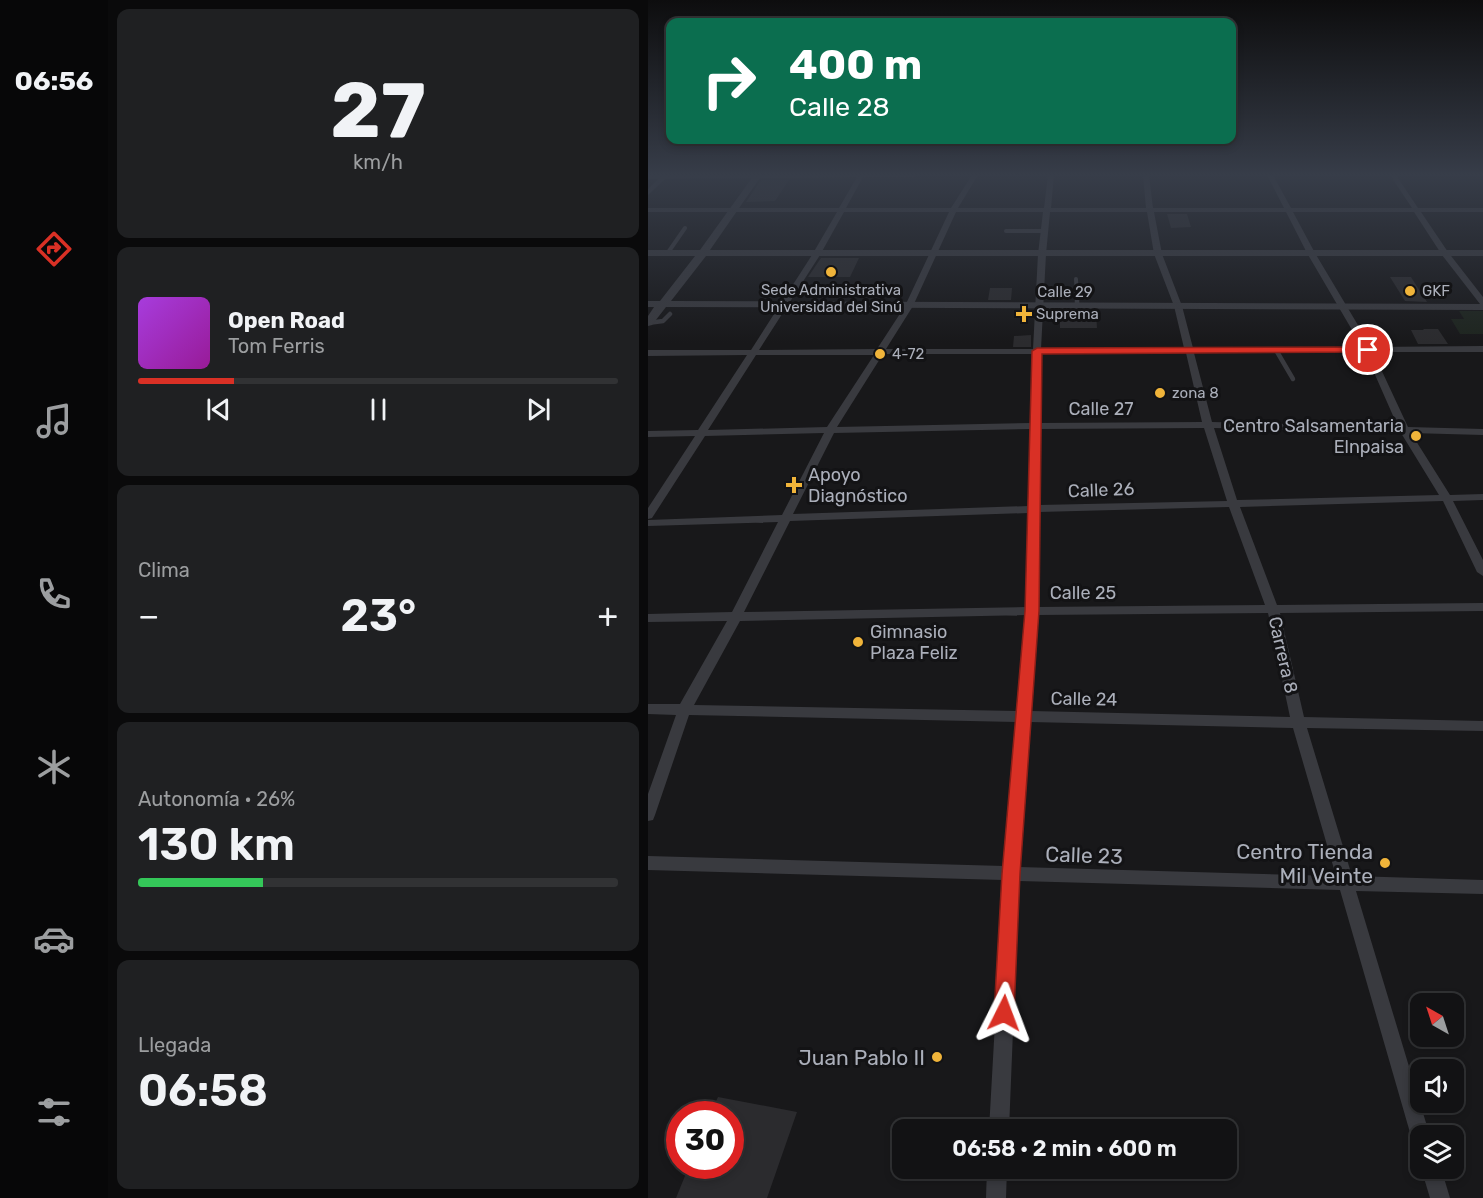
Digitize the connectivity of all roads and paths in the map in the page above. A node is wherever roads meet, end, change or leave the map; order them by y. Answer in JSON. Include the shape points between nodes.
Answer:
{"nodes":[{"id":1,"x":683,"y":231,"type":"edge"},
{"id":2,"x":719,"y":231,"type":"edge"},
{"id":3,"x":830,"y":231,"type":"edge"},
{"id":4,"x":944,"y":231,"type":"edge"},
{"id":5,"x":1006,"y":231,"type":"dead end"},
{"id":6,"x":1044,"y":231,"type":"joint"},
{"id":7,"x":1153,"y":231,"type":"edge"},
{"id":8,"x":1300,"y":231,"type":"edge"},
{"id":9,"x":1431,"y":231,"type":"edge"},
{"id":10,"x":1445,"y":252,"type":"junction"},
{"id":11,"x":648,"y":253,"type":"edge"},
{"id":12,"x":1311,"y":253,"type":"junction"},
{"id":13,"x":1483,"y":253,"type":"edge"},
{"id":14,"x":667,"y":254,"type":"junction"},
{"id":15,"x":702,"y":254,"type":"junction"},
{"id":16,"x":934,"y":254,"type":"junction"},
{"id":17,"x":1042,"y":254,"type":"junction"},
{"id":18,"x":1158,"y":254,"type":"junction"},
{"id":19,"x":816,"y":255,"type":"junction"},
{"id":20,"x":1076,"y":279,"type":"dead end"},
{"id":21,"x":1483,"y":302,"type":"edge"},
{"id":22,"x":648,"y":304,"type":"edge"},
{"id":23,"x":783,"y":306,"type":"junction"},
{"id":24,"x":909,"y":306,"type":"junction"},
{"id":25,"x":1178,"y":306,"type":"junction"},
{"id":26,"x":1041,"y":307,"type":"junction"},
{"id":27,"x":1077,"y":307,"type":"junction"},
{"id":28,"x":1344,"y":308,"type":"junction"},
{"id":29,"x":1483,"y":308,"type":"edge"},
{"id":30,"x":666,"y":309,"type":"junction"},
{"id":31,"x":648,"y":323,"type":"edge"},
{"id":32,"x":1483,"y":349,"type":"edge"},
{"id":33,"x":1189,"y":350,"type":"junction"},
{"id":34,"x":1276,"y":350,"type":"junction"},
{"id":35,"x":1368,"y":350,"type":"junction"},
{"id":36,"x":880,"y":351,"type":"junction"},
{"id":37,"x":1037,"y":351,"type":"junction"},
{"id":38,"x":754,"y":352,"type":"junction"},
{"id":39,"x":648,"y":353,"type":"edge"},
{"id":40,"x":1293,"y":379,"type":"dead end"},
{"id":41,"x":1208,"y":425,"type":"junction"},
{"id":42,"x":1036,"y":426,"type":"junction"},
{"id":43,"x":1404,"y":430,"type":"junction"},
{"id":44,"x":830,"y":431,"type":"junction"},
{"id":45,"x":1483,"y":432,"type":"edge"},
{"id":46,"x":704,"y":433,"type":"junction"},
{"id":47,"x":648,"y":434,"type":"edge"},
{"id":48,"x":1483,"y":496,"type":"edge"},
{"id":49,"x":1446,"y":497,"type":"junction"},
{"id":50,"x":1233,"y":503,"type":"junction"},
{"id":51,"x":1034,"y":509,"type":"junction"},
{"id":52,"x":648,"y":516,"type":"edge"},
{"id":53,"x":788,"y":517,"type":"junction"},
{"id":54,"x":648,"y":523,"type":"edge"},
{"id":55,"x":1483,"y":572,"type":"edge"},
{"id":56,"x":1483,"y":608,"type":"edge"},
{"id":57,"x":1273,"y":609,"type":"junction"},
{"id":58,"x":1032,"y":611,"type":"junction"},
{"id":59,"x":736,"y":616,"type":"junction"},
{"id":60,"x":648,"y":618,"type":"edge"},
{"id":61,"x":648,"y":709,"type":"edge"},
{"id":62,"x":684,"y":710,"type":"junction"},
{"id":63,"x":1025,"y":716,"type":"junction"},
{"id":64,"x":1298,"y":722,"type":"junction"},
{"id":65,"x":1483,"y":726,"type":"edge"},
{"id":66,"x":648,"y":815,"type":"edge"},
{"id":67,"x":648,"y":863,"type":"edge"},
{"id":68,"x":1011,"y":874,"type":"junction"},
{"id":69,"x":1347,"y":883,"type":"junction"},
{"id":70,"x":1483,"y":887,"type":"edge"},
{"id":71,"x":1000,"y":1119,"type":"edge"},
{"id":72,"x":1418,"y":1125,"type":"edge"},
{"id":73,"x":997,"y":1179,"type":"edge"},
{"id":74,"x":1434,"y":1179,"type":"edge"},
{"id":75,"x":996,"y":1198,"type":"edge"},
{"id":76,"x":1440,"y":1198,"type":"edge"}],
"edges":[{"from":1,"to":14,"type":"lane"},
{"from":2,"to":15,"type":"street"},
{"from":3,"to":19,"type":"street"},
{"from":4,"to":16,"type":"street"},
{"from":5,"to":6,"type":"lane"},
{"from":6,"to":17,"type":"street"},
{"from":7,"to":18,"type":"street","name":"Carrera 8"},
{"from":8,"to":12,"type":"street"},
{"from":9,"to":10,"type":"street"},
{"from":10,"to":12,"type":"street"},
{"from":10,"to":13,"type":"street"},
{"from":10,"to":21,"type":"street"},
{"from":11,"to":14,"type":"street"},
{"from":12,"to":18,"type":"street"},
{"from":12,"to":28,"type":"street"},
{"from":14,"to":15,"type":"street"},
{"from":15,"to":19,"type":"street"},
{"from":15,"to":30,"type":"street"},
{"from":16,"to":17,"type":"street"},
{"from":16,"to":19,"type":"street"},
{"from":16,"to":24,"type":"street"},
{"from":17,"to":18,"type":"street"},
{"from":17,"to":26,"type":"street"},
{"from":18,"to":25,"type":"street","name":"Carrera 8"},
{"from":19,"to":23,"type":"street"},
{"from":20,"to":27,"type":"lane"},
{"from":22,"to":30,"type":"street","name":"Calle 29"},
{"from":23,"to":24,"type":"street","name":"Calle 29"},
{"from":23,"to":30,"type":"street","name":"Calle 29"},
{"from":23,"to":38,"type":"street"},
{"from":24,"to":26,"type":"street","name":"Calle 29"},
{"from":24,"to":36,"type":"street"},
{"from":25,"to":27,"type":"street","name":"Calle 29"},
{"from":25,"to":28,"type":"street","name":"Calle 29"},
{"from":25,"to":33,"type":"street","name":"Carrera 8"},
{"from":26,"to":27,"type":"street","name":"Calle 29"},
{"from":26,"to":37,"type":"street"},
{"from":28,"to":29,"type":"street","name":"Calle 29"},
{"from":28,"to":35,"type":"street"},
{"from":30,"to":31,"type":"street"},
{"from":32,"to":35,"type":"street"},
{"from":33,"to":34,"type":"street"},
{"from":33,"to":37,"type":"street"},
{"from":33,"to":41,"type":"street","name":"Carrera 8"},
{"from":34,"to":35,"type":"street"},
{"from":34,"to":40,"type":"lane"},
{"from":35,"to":43,"type":"street"},
{"from":36,"to":37,"type":"street"},
{"from":36,"to":38,"type":"street"},
{"from":36,"to":44,"type":"street"},
{"from":37,"to":42,"type":"street"},
{"from":38,"to":39,"type":"street"},
{"from":38,"to":46,"type":"street"},
{"from":41,"to":42,"type":"street","name":"Calle 27"},
{"from":41,"to":43,"type":"street","name":"Calle 27"},
{"from":41,"to":50,"type":"street","name":"Carrera 8"},
{"from":42,"to":44,"type":"street","name":"Calle 27"},
{"from":42,"to":51,"type":"street"},
{"from":43,"to":45,"type":"street","name":"Calle 27"},
{"from":43,"to":49,"type":"street"},
{"from":44,"to":46,"type":"street","name":"Calle 27"},
{"from":44,"to":53,"type":"street"},
{"from":46,"to":47,"type":"street","name":"Calle 27"},
{"from":46,"to":52,"type":"street"},
{"from":48,"to":49,"type":"street","name":"Calle 26"},
{"from":49,"to":50,"type":"street","name":"Calle 26"},
{"from":49,"to":55,"type":"street"},
{"from":50,"to":51,"type":"street","name":"Calle 26"},
{"from":50,"to":57,"type":"street","name":"Carrera 8"},
{"from":51,"to":53,"type":"street","name":"Calle 26"},
{"from":51,"to":58,"type":"street"},
{"from":53,"to":54,"type":"street","name":"Calle 26"},
{"from":53,"to":59,"type":"street"},
{"from":56,"to":57,"type":"street","name":"Calle 25"},
{"from":57,"to":58,"type":"street","name":"Calle 25"},
{"from":57,"to":64,"type":"street","name":"Carrera 8"},
{"from":58,"to":59,"type":"street","name":"Calle 25"},
{"from":58,"to":63,"type":"street"},
{"from":59,"to":60,"type":"street","name":"Calle 25"},
{"from":59,"to":62,"type":"street"},
{"from":61,"to":62,"type":"street","name":"Calle 24"},
{"from":62,"to":63,"type":"street","name":"Calle 24"},
{"from":62,"to":66,"type":"street"},
{"from":63,"to":64,"type":"street","name":"Calle 24"},
{"from":63,"to":68,"type":"street"},
{"from":64,"to":65,"type":"street","name":"Calle 24"},
{"from":64,"to":69,"type":"street","name":"Carrera 8"},
{"from":67,"to":68,"type":"street","name":"Calle 23"},
{"from":68,"to":69,"type":"street","name":"Calle 23"},
{"from":68,"to":71,"type":"street"},
{"from":69,"to":70,"type":"street","name":"Calle 23"},
{"from":69,"to":72,"type":"street","name":"Carrera 8"},
{"from":73,"to":75,"type":"street"},
{"from":74,"to":76,"type":"street"}]}
